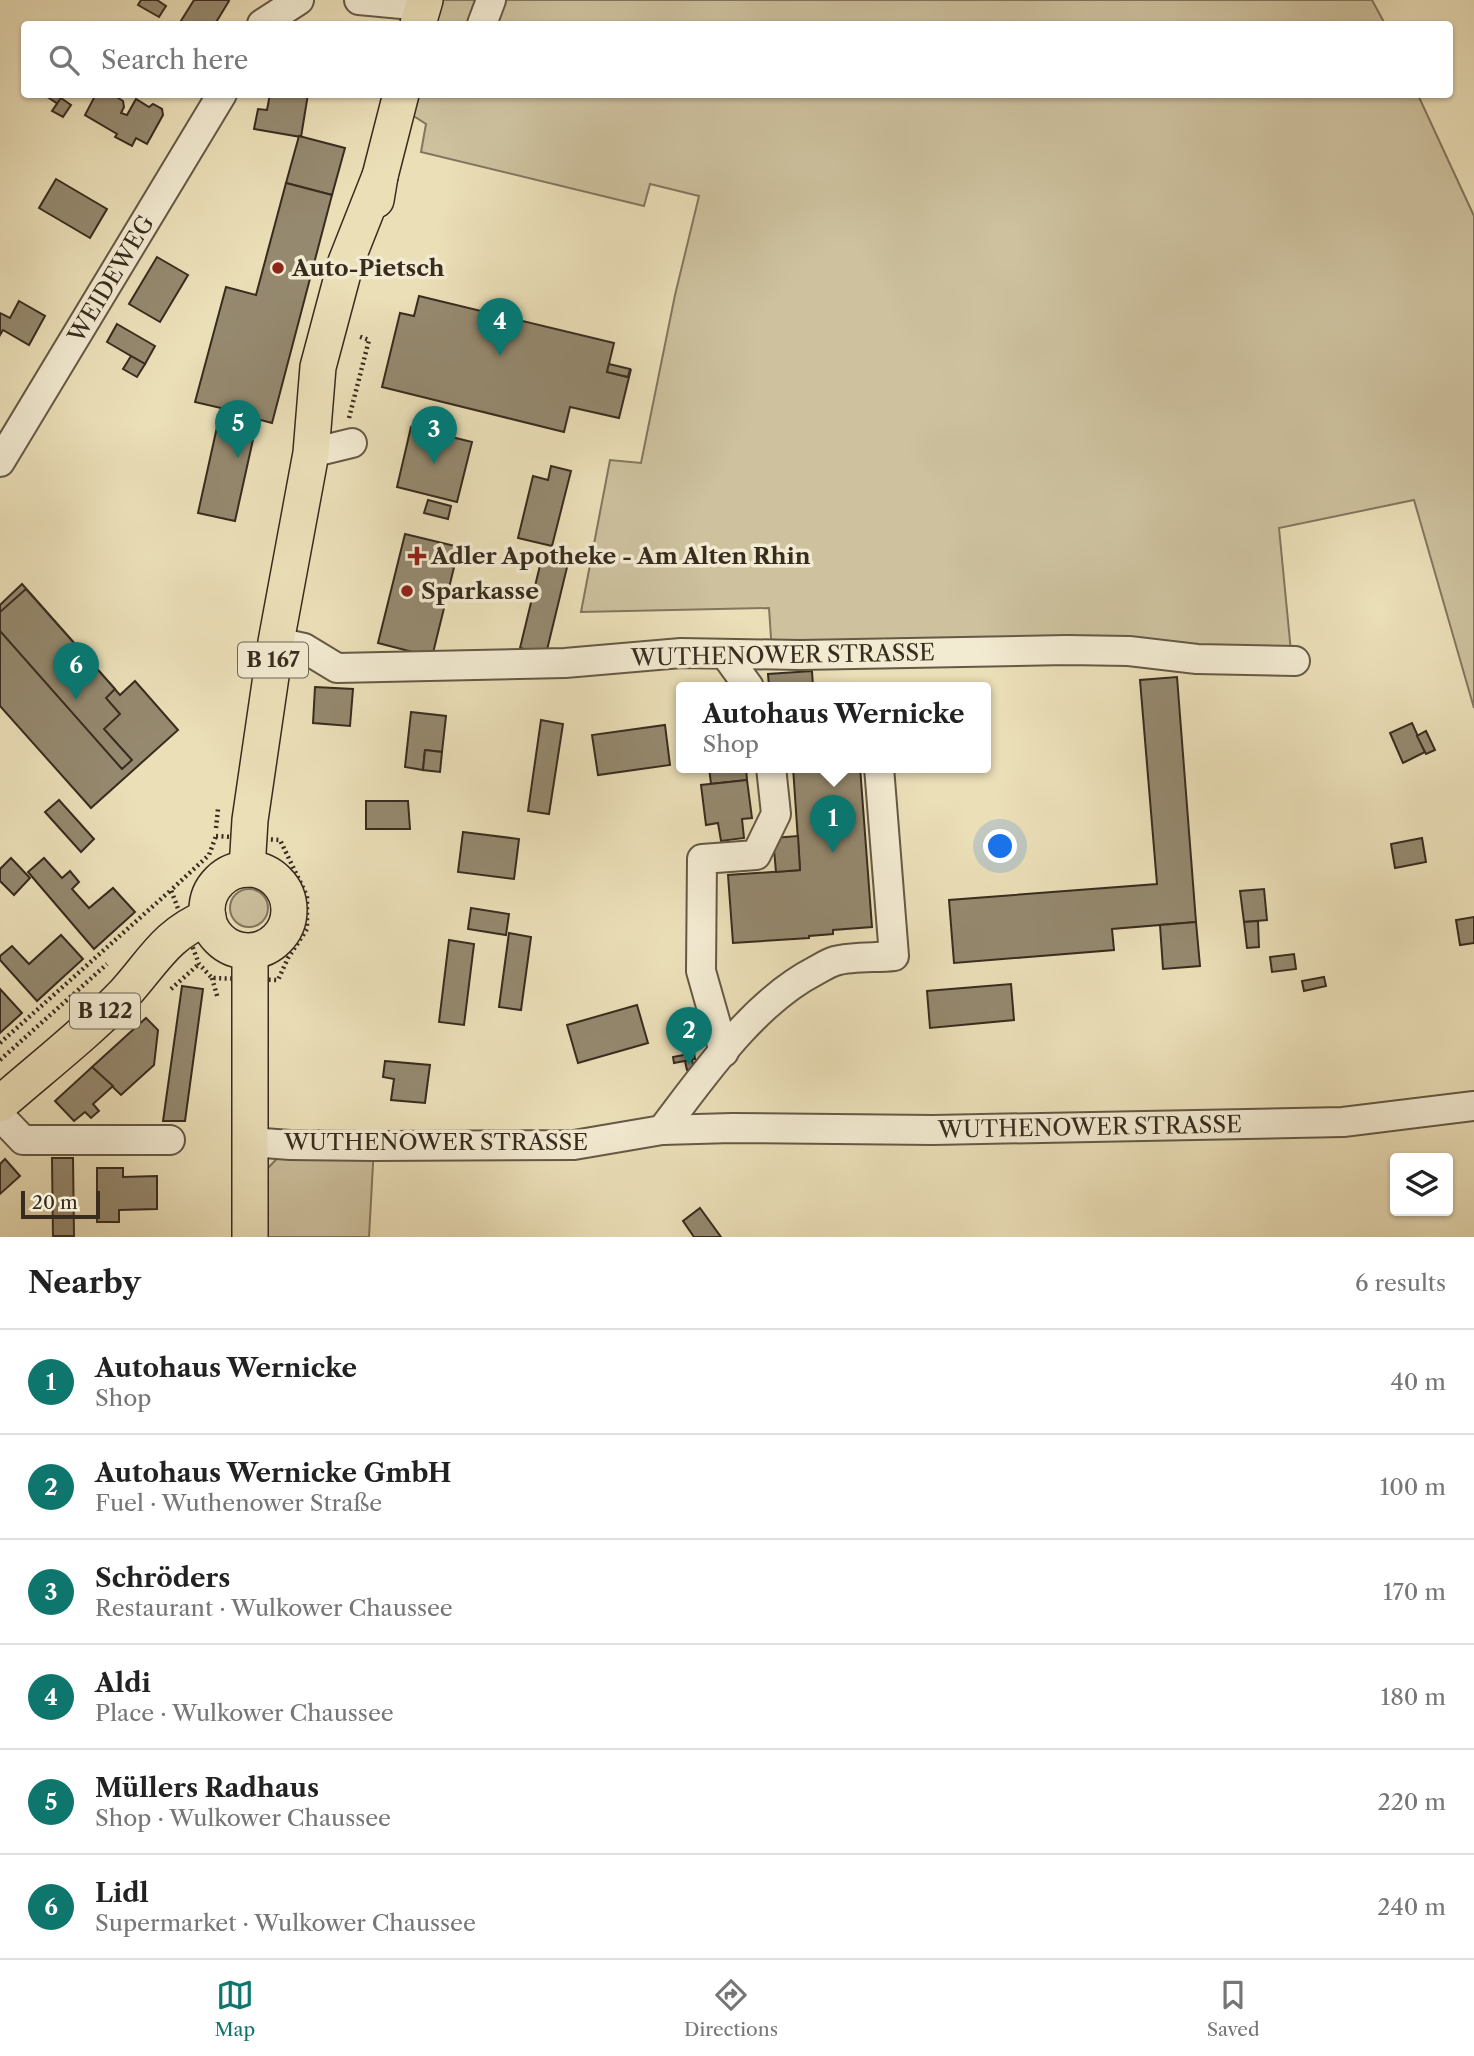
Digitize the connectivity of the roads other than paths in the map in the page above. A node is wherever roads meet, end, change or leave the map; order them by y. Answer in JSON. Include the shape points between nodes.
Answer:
{"nodes":[{"id":1,"x":299,"y":0,"type":"edge"},
{"id":2,"x":359,"y":0,"type":"edge"},
{"id":3,"x":491,"y":0,"type":"edge"},
{"id":4,"x":422,"y":10,"type":"edge"},
{"id":5,"x":267,"y":21,"type":"edge"},
{"id":6,"x":483,"y":21,"type":"edge"},
{"id":7,"x":220,"y":98,"type":"edge"},
{"id":8,"x":400,"y":98,"type":"edge"},
{"id":9,"x":352,"y":443,"type":"dead end"},
{"id":10,"x":311,"y":453,"type":"junction"},
{"id":11,"x":0,"y":462,"type":"edge"},
{"id":12,"x":275,"y":642,"type":"junction"},
{"id":13,"x":725,"y":654,"type":"junction"},
{"id":14,"x":1295,"y":661,"type":"dead end"},
{"id":15,"x":745,"y":682,"type":"edge"},
{"id":16,"x":772,"y":773,"type":"edge"},
{"id":17,"x":879,"y":773,"type":"edge"},
{"id":18,"x":247,"y":869,"type":"junction"},
{"id":19,"x":193,"y":911,"type":"junction"},
{"id":20,"x":259,"y":966,"type":"junction"},
{"id":21,"x":724,"y":1052,"type":"junction"},
{"id":22,"x":0,"y":1104,"type":"edge"},
{"id":23,"x":1474,"y":1106,"type":"edge"},
{"id":24,"x":0,"y":1116,"type":"edge"},
{"id":25,"x":662,"y":1130,"type":"junction"},
{"id":26,"x":170,"y":1140,"type":"dead end"},
{"id":27,"x":250,"y":1142,"type":"junction"},
{"id":28,"x":250,"y":1237,"type":"edge"}],
"edges":[{"from":1,"to":5,"type":"street"},
{"from":2,"to":4,"type":"street"},
{"from":3,"to":6,"type":"street"},
{"from":7,"to":11,"type":"street","name":"WEIDEWEG"},
{"from":8,"to":10,"type":"main road","number":"B 167","via":[[380,176],[365,266]]},
{"from":9,"to":10,"type":"street"},
{"from":10,"to":12,"type":"main road","number":"B 167"},
{"from":12,"to":13,"type":"street","name":"WUTHENOWER STRASSE","via":[[304,649],[337,668]]},
{"from":12,"to":18,"type":"main road","number":"B 167"},
{"from":13,"to":14,"type":"street","name":"WUTHENOWER STRASSE","via":[[1067,650]]},
{"from":13,"to":15,"type":"street"},
{"from":16,"to":21,"type":"street","via":[[776,814],[756,855],[702,859],[701,971]]},
{"from":17,"to":21,"type":"street","via":[[894,956],[834,961],[801,978]]},
{"from":18,"to":19,"type":"main road","via":[[229,874]]},
{"from":18,"to":20,"type":"main road","via":[[271,876],[281,885],[290,909],[283,934],[263,949]]},
{"from":19,"to":20,"type":"main road","via":[[222,942]]},
{"from":19,"to":22,"type":"main road","number":"B 122","via":[[186,927],[125,993]]},
{"from":20,"to":27,"type":"main road"},
{"from":21,"to":25,"type":"street"},
{"from":23,"to":25,"type":"street","name":"WUTHENOWER STRASSE","via":[[1343,1122]]},
{"from":24,"to":26,"type":"street","via":[[23,1140]]},
{"from":25,"to":27,"type":"street","name":"WUTHENOWER STRASSE","via":[[574,1145]]},
{"from":27,"to":28,"type":"main road"}]}
